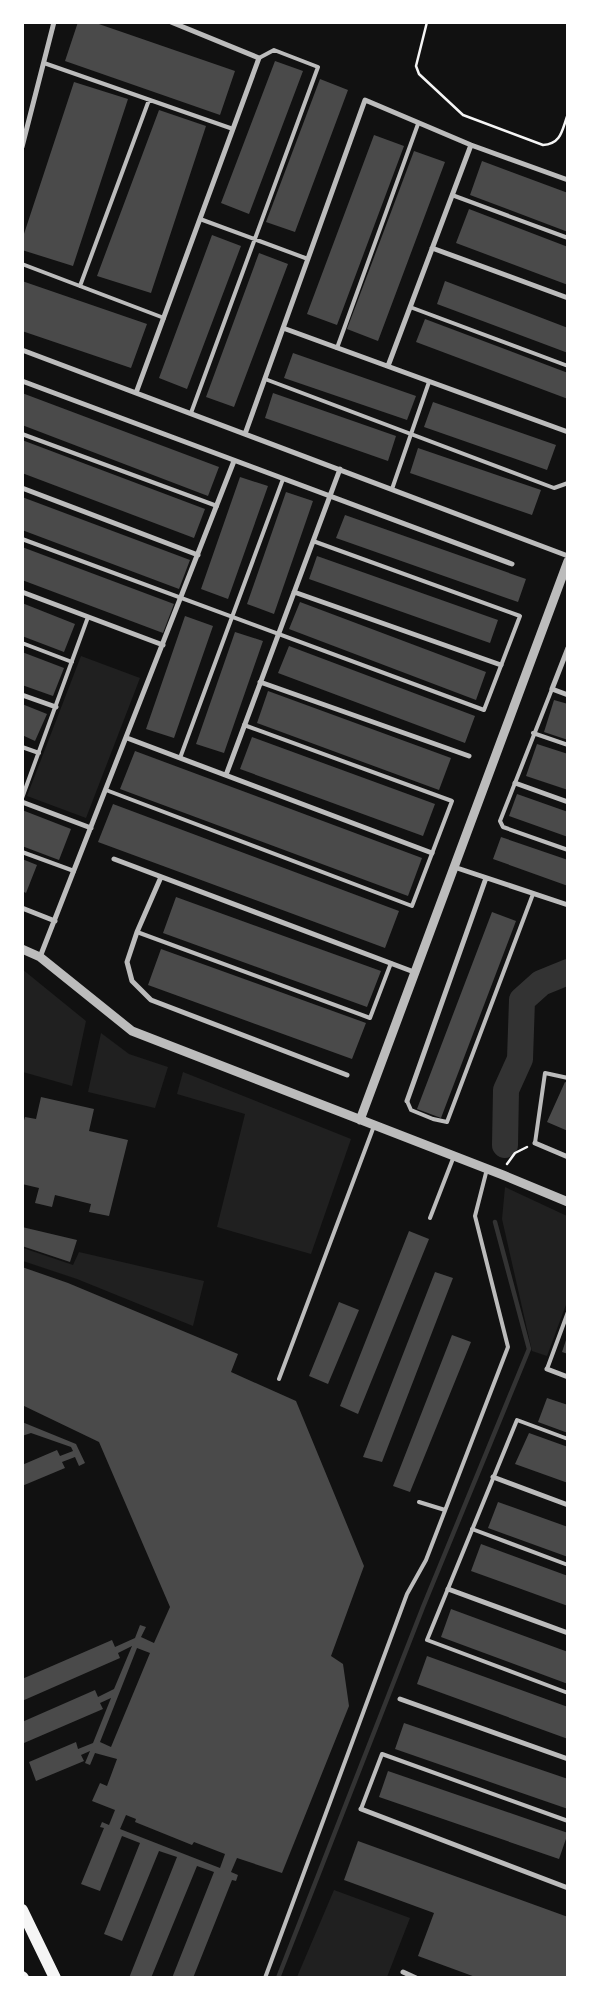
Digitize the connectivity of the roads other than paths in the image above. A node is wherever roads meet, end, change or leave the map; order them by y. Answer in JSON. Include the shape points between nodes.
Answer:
{"nodes":[{"id":1,"x":54,"y":22,"type":"edge"},
{"id":2,"x":171,"y":22,"type":"edge"},
{"id":3,"x":191,"y":22,"type":"edge"},
{"id":4,"x":188,"y":29,"type":"junction"},
{"id":5,"x":259,"y":58,"type":"junction"},
{"id":6,"x":44,"y":63,"type":"junction"},
{"id":7,"x":149,"y":100,"type":"junction"},
{"id":8,"x":418,"y":124,"type":"junction"},
{"id":9,"x":233,"y":129,"type":"junction"},
{"id":10,"x":471,"y":145,"type":"junction"},
{"id":11,"x":22,"y":147,"type":"edge"},
{"id":12,"x":568,"y":180,"type":"edge"},
{"id":13,"x":452,"y":195,"type":"junction"},
{"id":14,"x":200,"y":218,"type":"junction"},
{"id":15,"x":568,"y":238,"type":"edge"},
{"id":16,"x":256,"y":240,"type":"junction"},
{"id":17,"x":432,"y":248,"type":"junction"},
{"id":18,"x":308,"y":259,"type":"junction"},
{"id":19,"x":22,"y":264,"type":"edge"},
{"id":20,"x":80,"y":286,"type":"junction"},
{"id":21,"x":568,"y":298,"type":"edge"},
{"id":22,"x":410,"y":307,"type":"junction"},
{"id":23,"x":164,"y":318,"type":"junction"},
{"id":24,"x":283,"y":328,"type":"junction"},
{"id":25,"x":337,"y":348,"type":"junction"},
{"id":26,"x":22,"y":350,"type":"edge"},
{"id":27,"x":388,"y":366,"type":"junction"},
{"id":28,"x":568,"y":366,"type":"edge"},
{"id":29,"x":265,"y":379,"type":"junction"},
{"id":30,"x":22,"y":381,"type":"edge"},
{"id":31,"x":429,"y":382,"type":"junction"},
{"id":32,"x":136,"y":393,"type":"junction"},
{"id":33,"x":191,"y":413,"type":"junction"},
{"id":34,"x":568,"y":432,"type":"edge"},
{"id":35,"x":22,"y":434,"type":"edge"},
{"id":36,"x":245,"y":434,"type":"junction"},
{"id":37,"x":411,"y":434,"type":"junction"},
{"id":38,"x":234,"y":461,"type":"junction"},
{"id":39,"x":340,"y":470,"type":"junction"},
{"id":40,"x":283,"y":480,"type":"junction"},
{"id":41,"x":568,"y":483,"type":"edge"},
{"id":42,"x":22,"y":488,"type":"edge"},
{"id":43,"x":392,"y":489,"type":"junction"},
{"id":44,"x":330,"y":497,"type":"junction"},
{"id":45,"x":217,"y":506,"type":"junction"},
{"id":46,"x":22,"y":539,"type":"edge"},
{"id":47,"x":313,"y":540,"type":"junction"},
{"id":48,"x":198,"y":555,"type":"junction"},
{"id":49,"x":568,"y":556,"type":"edge"},
{"id":50,"x":568,"y":561,"type":"edge"},
{"id":51,"x":512,"y":564,"type":"dead end"},
{"id":52,"x":22,"y":592,"type":"edge"},
{"id":53,"x":294,"y":592,"type":"junction"},
{"id":54,"x":181,"y":598,"type":"junction"},
{"id":55,"x":232,"y":616,"type":"junction"},
{"id":56,"x":88,"y":617,"type":"junction"},
{"id":57,"x":278,"y":634,"type":"junction"},
{"id":58,"x":22,"y":644,"type":"edge"},
{"id":59,"x":163,"y":645,"type":"junction"},
{"id":60,"x":568,"y":648,"type":"edge"},
{"id":61,"x":72,"y":662,"type":"junction"},
{"id":62,"x":501,"y":666,"type":"junction"},
{"id":63,"x":260,"y":682,"type":"junction"},
{"id":64,"x":552,"y":689,"type":"junction"},
{"id":65,"x":22,"y":695,"type":"edge"},
{"id":66,"x":568,"y":695,"type":"edge"},
{"id":67,"x":56,"y":707,"type":"junction"},
{"id":68,"x":244,"y":725,"type":"junction"},
{"id":69,"x":533,"y":733,"type":"junction"},
{"id":70,"x":127,"y":738,"type":"junction"},
{"id":71,"x":568,"y":745,"type":"edge"},
{"id":72,"x":22,"y":747,"type":"edge"},
{"id":73,"x":39,"y":753,"type":"junction"},
{"id":74,"x":469,"y":756,"type":"dead end"},
{"id":75,"x":180,"y":758,"type":"junction"},
{"id":76,"x":226,"y":775,"type":"junction"},
{"id":77,"x":514,"y":783,"type":"junction"},
{"id":78,"x":106,"y":790,"type":"junction"},
{"id":79,"x":22,"y":798,"type":"edge"},
{"id":80,"x":22,"y":802,"type":"edge"},
{"id":81,"x":568,"y":802,"type":"edge"},
{"id":82,"x":91,"y":828,"type":"junction"},
{"id":83,"x":568,"y":850,"type":"edge"},
{"id":84,"x":22,"y":852,"type":"edge"},
{"id":85,"x":432,"y":853,"type":"junction"},
{"id":86,"x":114,"y":859,"type":"dead end"},
{"id":87,"x":454,"y":867,"type":"junction"},
{"id":88,"x":75,"y":871,"type":"junction"},
{"id":89,"x":161,"y":877,"type":"junction"},
{"id":90,"x":486,"y":878,"type":"junction"},
{"id":91,"x":533,"y":894,"type":"junction"},
{"id":92,"x":568,"y":906,"type":"edge"},
{"id":93,"x":22,"y":908,"type":"edge"},
{"id":94,"x":55,"y":921,"type":"junction"},
{"id":95,"x":137,"y":932,"type":"junction"},
{"id":96,"x":22,"y":949,"type":"edge"},
{"id":97,"x":40,"y":957,"type":"junction"},
{"id":98,"x":391,"y":963,"type":"junction"},
{"id":99,"x":414,"y":972,"type":"junction"},
{"id":100,"x":347,"y":1075,"type":"dead end"},
{"id":101,"x":568,"y":1078,"type":"edge"},
{"id":102,"x":407,"y":1101,"type":"joint"},
{"id":103,"x":360,"y":1120,"type":"junction"},
{"id":104,"x":374,"y":1126,"type":"junction"},
{"id":105,"x":535,"y":1143,"type":"joint"},
{"id":106,"x":454,"y":1156,"type":"junction"},
{"id":107,"x":568,"y":1157,"type":"edge"},
{"id":108,"x":487,"y":1169,"type":"junction"},
{"id":109,"x":568,"y":1202,"type":"edge"},
{"id":110,"x":430,"y":1218,"type":"dead end"},
{"id":111,"x":568,"y":1312,"type":"edge"},
{"id":112,"x":547,"y":1369,"type":"joint"},
{"id":113,"x":568,"y":1377,"type":"edge"},
{"id":114,"x":278,"y":1379,"type":"dead end"},
{"id":115,"x":568,"y":1439,"type":"edge"},
{"id":116,"x":494,"y":1477,"type":"junction"},
{"id":117,"x":418,"y":1502,"type":"dead end"},
{"id":118,"x":568,"y":1505,"type":"edge"},
{"id":119,"x":445,"y":1510,"type":"junction"},
{"id":120,"x":472,"y":1529,"type":"junction"},
{"id":121,"x":568,"y":1565,"type":"edge"},
{"id":122,"x":448,"y":1589,"type":"junction"},
{"id":123,"x":568,"y":1632,"type":"edge"},
{"id":124,"x":568,"y":1693,"type":"edge"},
{"id":125,"x":400,"y":1698,"type":"dead end"},
{"id":126,"x":568,"y":1759,"type":"edge"},
{"id":127,"x":361,"y":1810,"type":"joint"},
{"id":128,"x":568,"y":1821,"type":"edge"},
{"id":129,"x":568,"y":1888,"type":"edge"},
{"id":130,"x":22,"y":1910,"type":"edge"},
{"id":131,"x":403,"y":1972,"type":"dead end"},
{"id":132,"x":54,"y":1978,"type":"edge"},
{"id":133,"x":265,"y":1978,"type":"edge"},
{"id":134,"x":416,"y":1978,"type":"edge"}],
"edges":[{"from":1,"to":6,"type":"street"},
{"from":2,"to":4,"type":"street"},
{"from":3,"to":4,"type":"lane"},
{"from":4,"to":5,"type":"street"},
{"from":5,"to":9,"type":"street"},
{"from":5,"to":16,"type":"lane","via":[[274,50],[318,67]]},
{"from":6,"to":7,"type":"lane"},
{"from":6,"to":11,"type":"street"},
{"from":7,"to":9,"type":"lane"},
{"from":7,"to":20,"type":"lane"},
{"from":8,"to":10,"type":"street"},
{"from":8,"to":18,"type":"street","via":[[366,100]]},
{"from":8,"to":25,"type":"lane"},
{"from":9,"to":14,"type":"street"},
{"from":10,"to":12,"type":"street"},
{"from":10,"to":13,"type":"street"},
{"from":13,"to":15,"type":"lane"},
{"from":13,"to":17,"type":"street"},
{"from":14,"to":16,"type":"lane"},
{"from":14,"to":23,"type":"street"},
{"from":16,"to":18,"type":"lane"},
{"from":16,"to":33,"type":"lane"},
{"from":17,"to":21,"type":"street"},
{"from":17,"to":22,"type":"street"},
{"from":18,"to":24,"type":"street"},
{"from":19,"to":20,"type":"lane"},
{"from":20,"to":23,"type":"lane"},
{"from":22,"to":27,"type":"street"},
{"from":22,"to":28,"type":"lane"},
{"from":23,"to":32,"type":"street"},
{"from":24,"to":25,"type":"street"},
{"from":24,"to":29,"type":"street"},
{"from":25,"to":27,"type":"street"},
{"from":26,"to":32,"type":"street"},
{"from":27,"to":31,"type":"street"},
{"from":29,"to":36,"type":"street"},
{"from":29,"to":37,"type":"lane"},
{"from":30,"to":38,"type":"street"},
{"from":31,"to":34,"type":"street"},
{"from":31,"to":37,"type":"lane"},
{"from":32,"to":33,"type":"street"},
{"from":33,"to":36,"type":"street"},
{"from":35,"to":45,"type":"lane"},
{"from":36,"to":39,"type":"street"},
{"from":37,"to":41,"type":"lane","via":[[554,488]]},
{"from":37,"to":43,"type":"lane"},
{"from":38,"to":40,"type":"street"},
{"from":38,"to":45,"type":"street"},
{"from":39,"to":43,"type":"street"},
{"from":39,"to":44,"type":"street"},
{"from":40,"to":44,"type":"street"},
{"from":40,"to":55,"type":"lane"},
{"from":42,"to":48,"type":"street"},
{"from":43,"to":49,"type":"street"},
{"from":44,"to":47,"type":"street"},
{"from":44,"to":51,"type":"street"},
{"from":45,"to":48,"type":"street"},
{"from":46,"to":54,"type":"lane"},
{"from":47,"to":53,"type":"street"},
{"from":47,"to":62,"type":"lane","via":[[520,616]]},
{"from":48,"to":54,"type":"street"},
{"from":50,"to":87,"type":"street"},
{"from":52,"to":56,"type":"street"},
{"from":53,"to":57,"type":"street"},
{"from":53,"to":62,"type":"street"},
{"from":54,"to":55,"type":"lane"},
{"from":54,"to":59,"type":"street"},
{"from":55,"to":57,"type":"lane"},
{"from":55,"to":75,"type":"lane"},
{"from":56,"to":59,"type":"street"},
{"from":56,"to":61,"type":"lane"},
{"from":57,"to":62,"type":"lane","via":[[484,710]]},
{"from":57,"to":63,"type":"street"},
{"from":58,"to":61,"type":"lane"},
{"from":59,"to":70,"type":"street"},
{"from":60,"to":64,"type":"street"},
{"from":61,"to":67,"type":"lane"},
{"from":63,"to":68,"type":"street"},
{"from":63,"to":74,"type":"street"},
{"from":64,"to":66,"type":"street"},
{"from":64,"to":69,"type":"lane"},
{"from":65,"to":67,"type":"street"},
{"from":67,"to":73,"type":"lane"},
{"from":68,"to":76,"type":"street"},
{"from":68,"to":85,"type":"lane","via":[[452,801]]},
{"from":69,"to":71,"type":"lane"},
{"from":69,"to":77,"type":"lane"},
{"from":70,"to":75,"type":"street"},
{"from":70,"to":78,"type":"street"},
{"from":72,"to":73,"type":"lane"},
{"from":73,"to":79,"type":"lane"},
{"from":75,"to":76,"type":"street"},
{"from":76,"to":85,"type":"street"},
{"from":77,"to":81,"type":"street"},
{"from":77,"to":83,"type":"lane","via":[[500,821],[503,827]]},
{"from":78,"to":82,"type":"street"},
{"from":78,"to":85,"type":"lane","via":[[412,906]]},
{"from":80,"to":82,"type":"street"},
{"from":82,"to":88,"type":"street"},
{"from":84,"to":88,"type":"lane"},
{"from":86,"to":89,"type":"street"},
{"from":87,"to":90,"type":"street"},
{"from":87,"to":99,"type":"street"},
{"from":88,"to":94,"type":"street"},
{"from":89,"to":95,"type":"street"},
{"from":89,"to":98,"type":"street"},
{"from":90,"to":91,"type":"street"},
{"from":90,"to":102,"type":"street"},
{"from":91,"to":92,"type":"street"},
{"from":91,"to":102,"type":"lane","via":[[447,1122],[411,1110]]},
{"from":93,"to":94,"type":"street"},
{"from":94,"to":97,"type":"street"},
{"from":95,"to":98,"type":"lane","via":[[370,1018]]},
{"from":95,"to":100,"type":"street","via":[[127,962],[132,981],[151,1000]]},
{"from":96,"to":97,"type":"street"},
{"from":97,"to":103,"type":"street","via":[[132,1031]]},
{"from":98,"to":99,"type":"street"},
{"from":99,"to":103,"type":"street"},
{"from":101,"to":105,"type":"lane","via":[[545,1073]]},
{"from":103,"to":104,"type":"street"},
{"from":104,"to":106,"type":"street"},
{"from":104,"to":114,"type":"lane"},
{"from":105,"to":107,"type":"street"},
{"from":106,"to":108,"type":"street"},
{"from":106,"to":110,"type":"lane"},
{"from":108,"to":109,"type":"street"},
{"from":108,"to":119,"type":"lane","via":[[475,1216],[508,1347]]},
{"from":111,"to":112,"type":"lane"},
{"from":112,"to":113,"type":"street"},
{"from":115,"to":116,"type":"lane","via":[[517,1420]]},
{"from":116,"to":118,"type":"street"},
{"from":116,"to":120,"type":"lane"},
{"from":117,"to":119,"type":"lane"},
{"from":119,"to":133,"type":"lane","via":[[426,1560],[407,1594]]},
{"from":120,"to":121,"type":"lane"},
{"from":120,"to":122,"type":"lane"},
{"from":122,"to":123,"type":"street"},
{"from":122,"to":124,"type":"lane","via":[[427,1640]]},
{"from":125,"to":126,"type":"street"},
{"from":127,"to":128,"type":"lane","via":[[382,1754]]},
{"from":127,"to":129,"type":"street"},
{"from":130,"to":132,"type":"main road"},
{"from":131,"to":134,"type":"street"}]}
